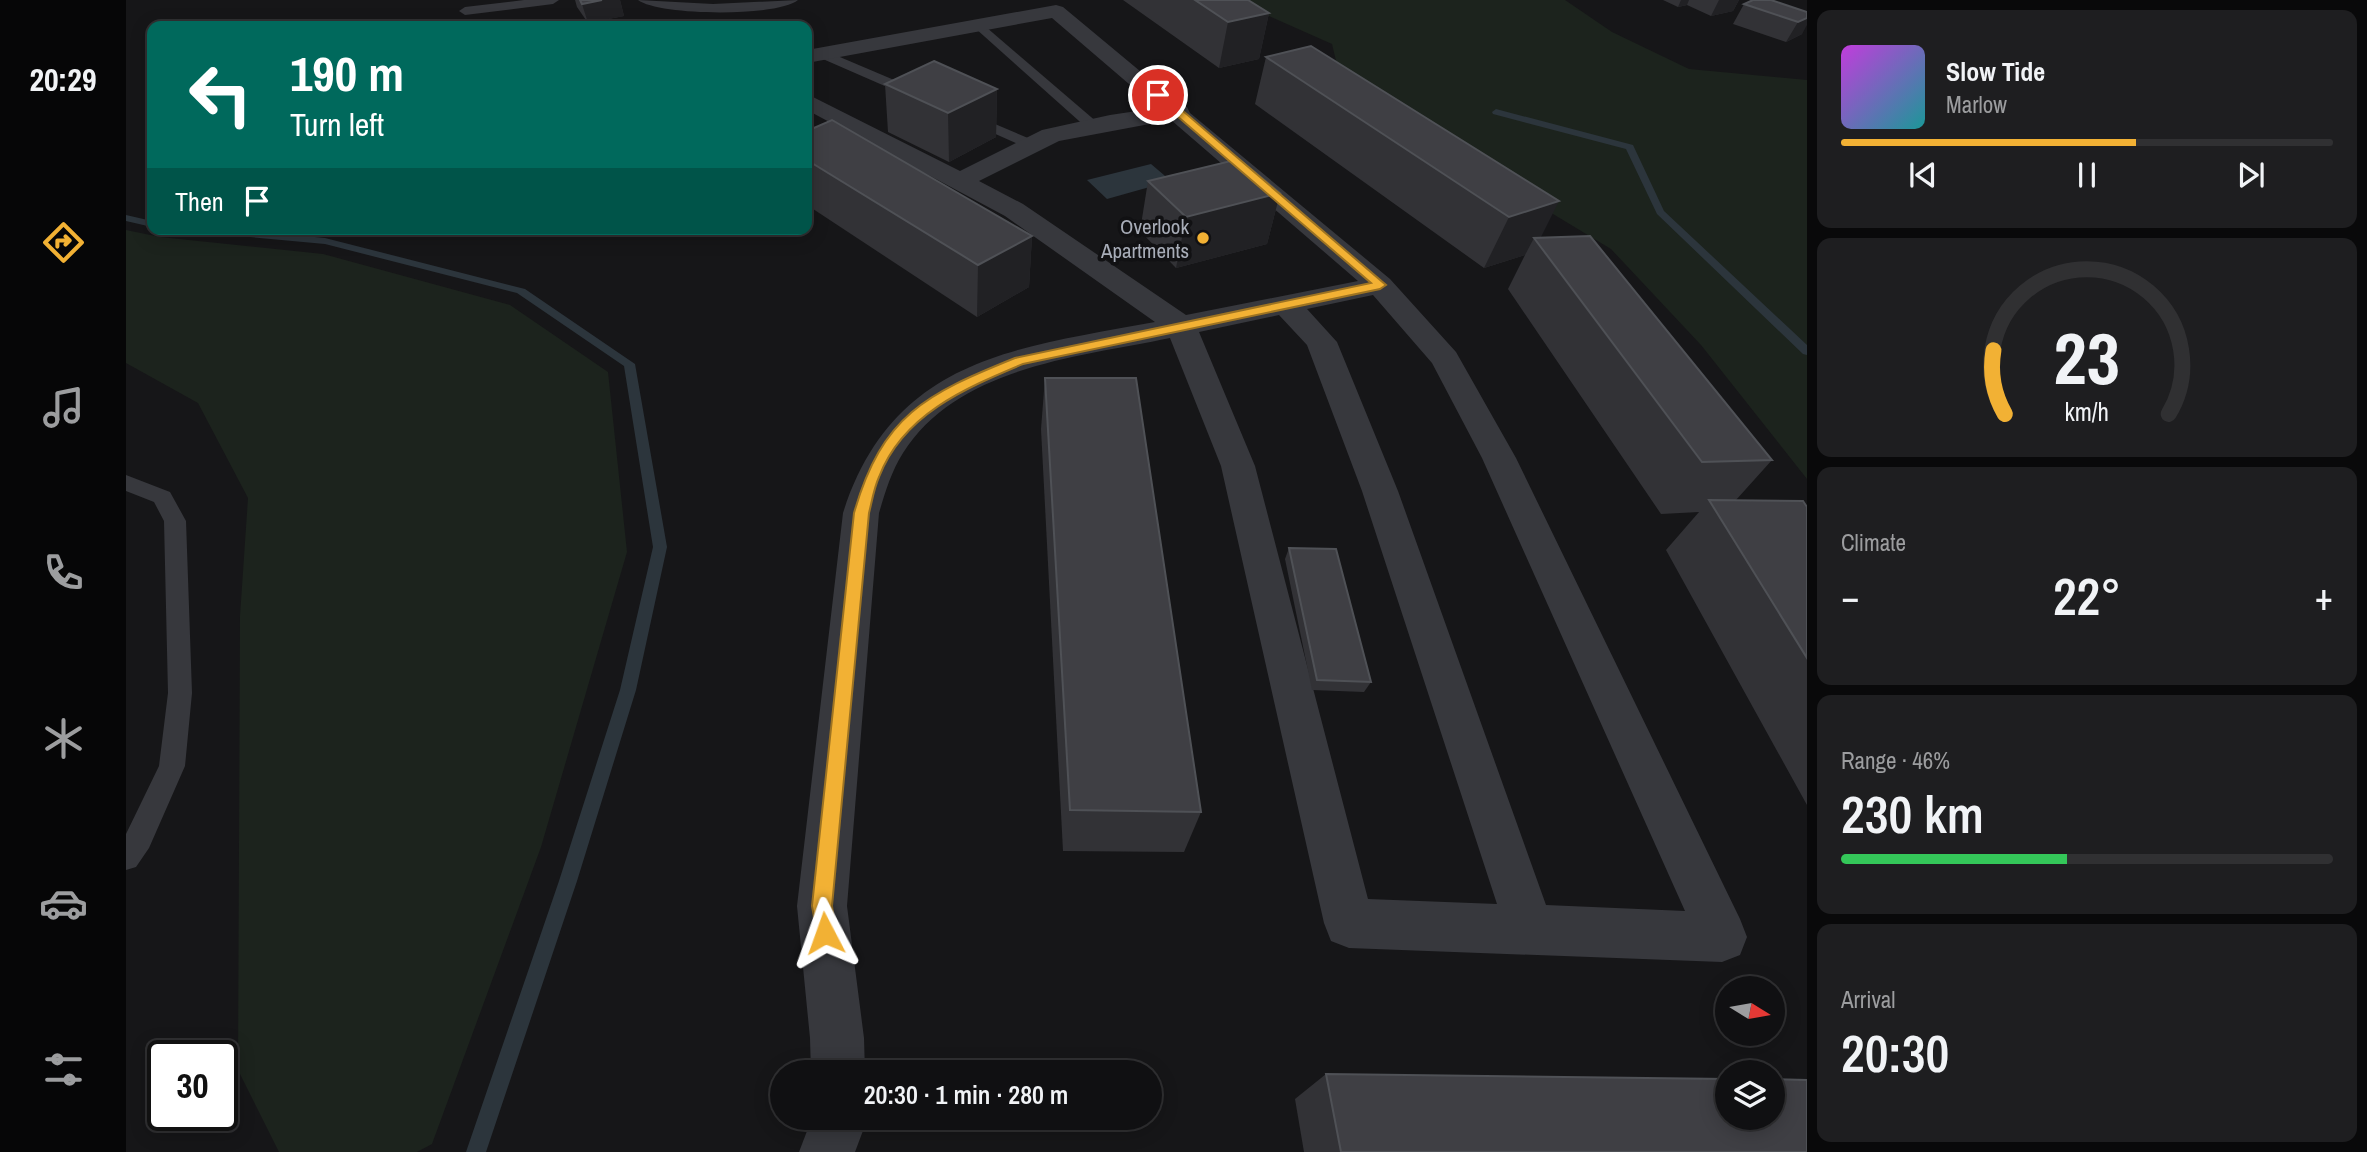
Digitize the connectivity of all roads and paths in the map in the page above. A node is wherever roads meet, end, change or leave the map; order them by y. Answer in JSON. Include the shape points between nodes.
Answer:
{"nodes":[{"id":1,"x":552,"y":0,"type":"edge"},
{"id":2,"x":644,"y":0,"type":"edge"},
{"id":3,"x":792,"y":0,"type":"edge"},
{"id":4,"x":465,"y":11,"type":"dead end"},
{"id":5,"x":979,"y":25,"type":"junction"},
{"id":6,"x":814,"y":55,"type":"edge"},
{"id":7,"x":932,"y":102,"type":"edge"},
{"id":8,"x":812,"y":104,"type":"edge"},
{"id":9,"x":957,"y":112,"type":"edge"},
{"id":10,"x":1179,"y":112,"type":"junction"},
{"id":11,"x":1093,"y":125,"type":"junction"},
{"id":12,"x":1030,"y":144,"type":"junction"},
{"id":13,"x":960,"y":181,"type":"junction"},
{"id":14,"x":1380,"y":285,"type":"junction"},
{"id":15,"x":1286,"y":304,"type":"junction"},
{"id":16,"x":1181,"y":326,"type":"junction"},
{"id":17,"x":126,"y":483,"type":"edge"},
{"id":18,"x":126,"y":857,"type":"edge"},
{"id":19,"x":1530,"y":929,"type":"junction"},
{"id":20,"x":837,"y":1060,"type":"edge"}],
"edges":[{"from":1,"to":4,"type":"lane"},
{"from":2,"to":3,"type":"lane","via":[[716,10]]},
{"from":5,"to":6,"type":"street"},
{"from":5,"to":10,"type":"street","via":[[1056,10]]},
{"from":5,"to":11,"type":"lane"},
{"from":6,"to":7,"type":"lane"},
{"from":8,"to":13,"type":"street"},
{"from":9,"to":12,"type":"lane"},
{"from":10,"to":11,"type":"street"},
{"from":10,"to":14,"type":"street"},
{"from":11,"to":12,"type":"street"},
{"from":12,"to":13,"type":"street"},
{"from":13,"to":16,"type":"street","via":[[1014,210]]},
{"from":14,"to":15,"type":"street"},
{"from":14,"to":19,"type":"street","via":[[1445,359],[1499,458],[1722,937]]},
{"from":15,"to":16,"type":"street"},
{"from":15,"to":19,"type":"street","via":[[1321,342],[1380,491]]},
{"from":16,"to":19,"type":"street","via":[[1238,466],[1349,923]]},
{"from":16,"to":20,"type":"street","via":[[1037,356],[967,382],[927,406],[894,438],[872,476],[861,513],[822,906]]},
{"from":17,"to":18,"type":"lane","via":[[162,497],[175,521],[180,693],[172,766]]}]}
